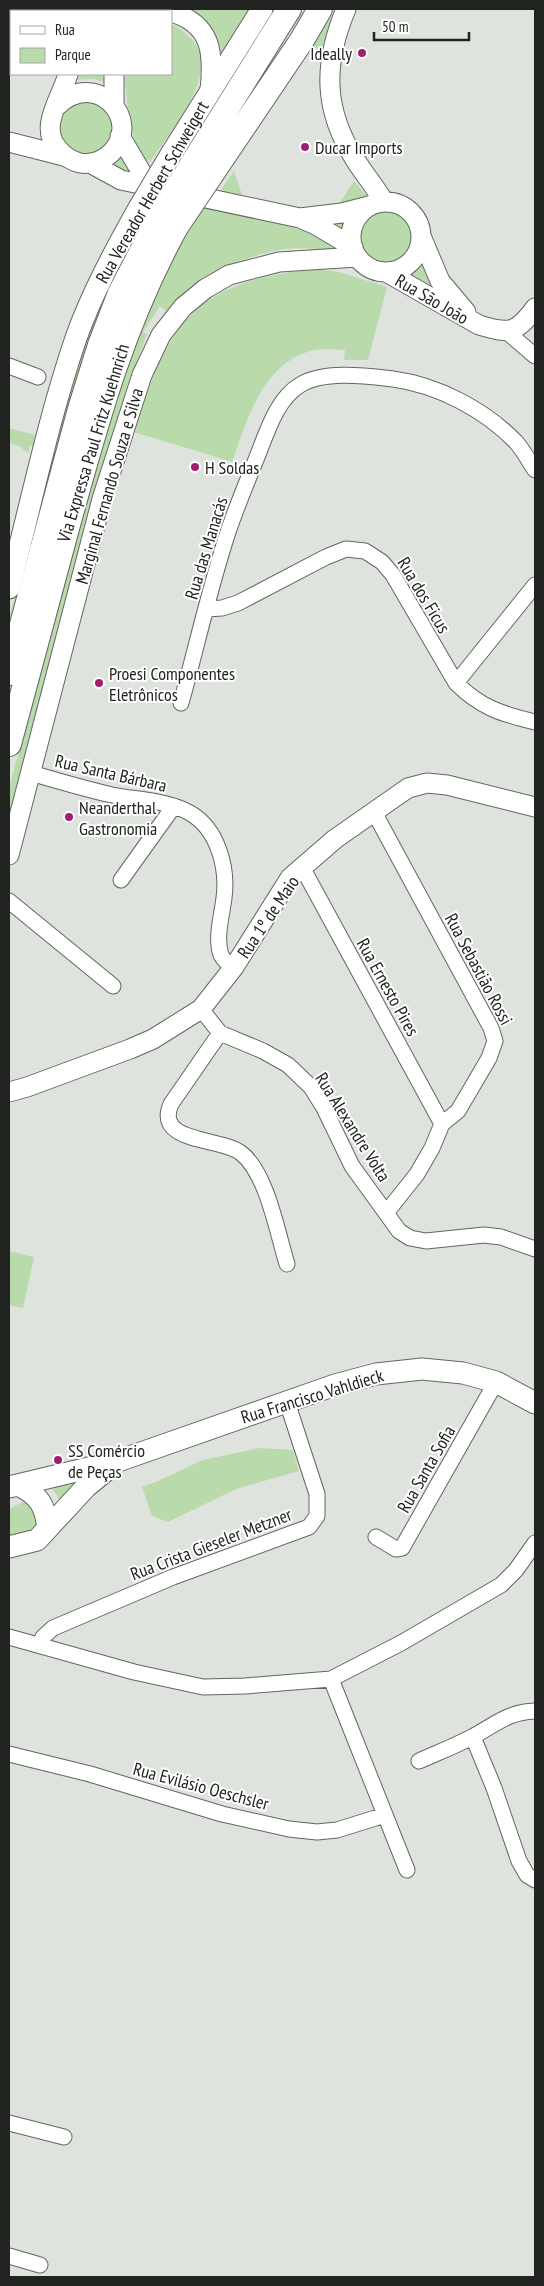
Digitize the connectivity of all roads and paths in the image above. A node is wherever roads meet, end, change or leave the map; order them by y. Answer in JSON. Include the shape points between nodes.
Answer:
{"nodes":[{"id":1,"x":262,"y":9,"type":"edge"},
{"id":2,"x":289,"y":9,"type":"edge"},
{"id":3,"x":320,"y":9,"type":"edge"},
{"id":4,"x":327,"y":9,"type":"edge"},
{"id":5,"x":346,"y":9,"type":"edge"},
{"id":6,"x":172,"y":12,"type":"edge"},
{"id":7,"x":302,"y":40,"type":"junction"},
{"id":8,"x":68,"y":75,"type":"edge"},
{"id":9,"x":114,"y":75,"type":"edge"},
{"id":10,"x":210,"y":90,"type":"junction"},
{"id":11,"x":57,"y":106,"type":"junction"},
{"id":12,"x":114,"y":106,"type":"junction"},
{"id":13,"x":50,"y":132,"type":"junction"},
{"id":14,"x":120,"y":136,"type":"junction"},
{"id":15,"x":9,"y":142,"type":"edge"},
{"id":16,"x":31,"y":148,"type":"junction"},
{"id":17,"x":64,"y":156,"type":"junction"},
{"id":18,"x":193,"y":162,"type":"junction"},
{"id":19,"x":90,"y":163,"type":"junction"},
{"id":20,"x":149,"y":185,"type":"junction"},
{"id":21,"x":377,"y":204,"type":"junction"},
{"id":22,"x":158,"y":218,"type":"junction"},
{"id":23,"x":300,"y":218,"type":"junction"},
{"id":24,"x":421,"y":236,"type":"junction"},
{"id":25,"x":355,"y":252,"type":"junction"},
{"id":26,"x":386,"y":272,"type":"junction"},
{"id":27,"x":535,"y":308,"type":"edge"},
{"id":28,"x":479,"y":325,"type":"junction"},
{"id":29,"x":507,"y":332,"type":"junction"},
{"id":30,"x":535,"y":356,"type":"edge"},
{"id":31,"x":9,"y":366,"type":"edge"},
{"id":32,"x":38,"y":376,"type":"dead end"},
{"id":33,"x":535,"y":470,"type":"edge"},
{"id":34,"x":535,"y":585,"type":"edge"},
{"id":35,"x":9,"y":588,"type":"edge"},
{"id":36,"x":207,"y":609,"type":"junction"},
{"id":37,"x":9,"y":673,"type":"edge"},
{"id":38,"x":456,"y":684,"type":"junction"},
{"id":39,"x":181,"y":703,"type":"dead end"},
{"id":40,"x":535,"y":722,"type":"edge"},
{"id":41,"x":9,"y":744,"type":"edge"},
{"id":42,"x":31,"y":773,"type":"junction"},
{"id":43,"x":174,"y":806,"type":"junction"},
{"id":44,"x":535,"y":807,"type":"edge"},
{"id":45,"x":374,"y":812,"type":"junction"},
{"id":46,"x":9,"y":855,"type":"edge"},
{"id":47,"x":302,"y":867,"type":"junction"},
{"id":48,"x":121,"y":880,"type":"dead end"},
{"id":49,"x":9,"y":901,"type":"edge"},
{"id":50,"x":234,"y":967,"type":"junction"},
{"id":51,"x":113,"y":986,"type":"dead end"},
{"id":52,"x":201,"y":1008,"type":"junction"},
{"id":53,"x":220,"y":1033,"type":"junction"},
{"id":54,"x":9,"y":1092,"type":"edge"},
{"id":55,"x":442,"y":1124,"type":"junction"},
{"id":56,"x":386,"y":1213,"type":"junction"},
{"id":57,"x":535,"y":1249,"type":"edge"},
{"id":58,"x":287,"y":1264,"type":"dead end"},
{"id":59,"x":496,"y":1382,"type":"junction"},
{"id":60,"x":287,"y":1402,"type":"junction"},
{"id":61,"x":535,"y":1403,"type":"edge"},
{"id":62,"x":118,"y":1461,"type":"junction"},
{"id":63,"x":13,"y":1486,"type":"edge"},
{"id":64,"x":48,"y":1528,"type":"junction"},
{"id":65,"x":376,"y":1537,"type":"dead end"},
{"id":66,"x":535,"y":1543,"type":"edge"},
{"id":67,"x":9,"y":1547,"type":"edge"},
{"id":68,"x":9,"y":1637,"type":"edge"},
{"id":69,"x":39,"y":1645,"type":"junction"},
{"id":70,"x":331,"y":1678,"type":"junction"},
{"id":71,"x":535,"y":1711,"type":"edge"},
{"id":72,"x":473,"y":1737,"type":"junction"},
{"id":73,"x":9,"y":1754,"type":"edge"},
{"id":74,"x":419,"y":1761,"type":"dead end"},
{"id":75,"x":385,"y":1815,"type":"junction"},
{"id":76,"x":407,"y":1870,"type":"dead end"},
{"id":77,"x":535,"y":1880,"type":"edge"},
{"id":78,"x":9,"y":2123,"type":"edge"},
{"id":79,"x":64,"y":2137,"type":"dead end"},
{"id":80,"x":9,"y":2256,"type":"edge"},
{"id":81,"x":40,"y":2265,"type":"dead end"}],
"edges":[{"from":1,"to":10,"type":"main road","name":"Rua Vereador Herbert Schweigert"},
{"from":2,"to":18,"type":"main road","name":"Via Expressa Paul Fritz Kuehnrich"},
{"from":3,"to":7,"type":"main road","name":"Via Expressa Paul Fritz Kuehnrich"},
{"from":4,"to":7,"type":"main road"},
{"from":5,"to":21,"type":"street","via":[[337,31],[329,73],[334,116]]},
{"from":6,"to":10,"type":"street","via":[[190,19],[204,33],[212,59]]},
{"from":7,"to":18,"type":"main road","name":"Via Expressa Paul Fritz Kuehnrich"},
{"from":8,"to":11,"type":"street"},
{"from":9,"to":12,"type":"street"},
{"from":10,"to":18,"type":"main road","name":"Rua Vereador Herbert Schweigert"},
{"from":11,"to":12,"type":"street","via":[[69,96],[85,92],[106,98]]},
{"from":11,"to":13,"type":"street"},
{"from":12,"to":14,"type":"street","via":[[121,125]]},
{"from":13,"to":16,"type":"street","via":[[43,142]]},
{"from":13,"to":17,"type":"street","via":[[54,145]]},
{"from":14,"to":19,"type":"street","via":[[106,157]]},
{"from":14,"to":20,"type":"street"},
{"from":15,"to":16,"type":"street"},
{"from":16,"to":17,"type":"street"},
{"from":17,"to":19,"type":"street","via":[[78,163]]},
{"from":18,"to":22,"type":"main road","name":"Via Expressa Paul Fritz Kuehnrich","bridge":true},
{"from":19,"to":20,"type":"street","via":[[121,180]]},
{"from":20,"to":23,"type":"street"},
{"from":21,"to":23,"type":"street","via":[[342,213]]},
{"from":21,"to":24,"type":"street","via":[[394,203],[410,212],[420,227]]},
{"from":21,"to":25,"type":"street","via":[[356,219],[351,238]]},
{"from":22,"to":35,"type":"main road","name":"Rua Vereador Herbert Schweigert","via":[[99,285],[76,338]]},
{"from":22,"to":37,"type":"main road","name":"Via Expressa Paul Fritz Kuehnrich","via":[[120,292],[100,345]]},
{"from":22,"to":41,"type":"main road","name":"Via Expressa Paul Fritz Kuehnrich","via":[[139,299],[99,411]]},
{"from":23,"to":25,"type":"street","via":[[316,224]]},
{"from":24,"to":26,"type":"street","via":[[411,261],[404,267]]},
{"from":24,"to":28,"type":"street","name":"Rua São João","via":[[440,281]]},
{"from":25,"to":26,"type":"street","via":[[365,265]]},
{"from":25,"to":42,"type":"street","name":"Marginal Fernando Souza e Silva","via":[[279,262],[229,275],[183,307],[161,335],[139,382],[104,492]]},
{"from":26,"to":28,"type":"street","name":"Rua São João"},
{"from":27,"to":29,"type":"street","via":[[525,322]]},
{"from":28,"to":29,"type":"street","name":"Rua São João"},
{"from":29,"to":30,"type":"street"},
{"from":31,"to":32,"type":"street"},
{"from":33,"to":36,"type":"street","name":"Rua das Manacás","via":[[516,442],[482,415],[456,398],[429,388],[401,380],[358,375],[325,377],[301,385],[284,401],[270,425],[229,528]]},
{"from":34,"to":38,"type":"street"},
{"from":36,"to":38,"type":"street","name":"Rua dos Ficus","via":[[238,603],[339,552],[366,551],[393,575]]},
{"from":36,"to":39,"type":"street","name":"Rua das Manacás"},
{"from":38,"to":40,"type":"street","name":"Rua dos Ficus","via":[[486,707]]},
{"from":42,"to":43,"type":"street","name":"Rua Santa Bárbara","via":[[110,795]]},
{"from":42,"to":46,"type":"street","name":"Marginal Fernando Souza e Silva"},
{"from":43,"to":48,"type":"street"},
{"from":43,"to":50,"type":"street","name":"Rua Santa Bárbara","via":[[206,826],[217,845],[224,872],[219,948],[226,962]]},
{"from":44,"to":45,"type":"street","name":"Rua 1º de Maio","via":[[427,783],[408,788]]},
{"from":45,"to":47,"type":"street","name":"Rua 1º de Maio"},
{"from":45,"to":55,"type":"street","name":"Rua Sebastião Rossi","via":[[494,1035],[493,1050],[485,1066],[458,1111]]},
{"from":47,"to":50,"type":"street","name":"Rua 1º de Maio","via":[[282,891]]},
{"from":47,"to":55,"type":"street","name":"Rua Ernesto Pires"},
{"from":49,"to":51,"type":"street"},
{"from":50,"to":52,"type":"street","name":"Rua 1º de Maio"},
{"from":52,"to":53,"type":"street"},
{"from":52,"to":54,"type":"street","name":"Rua 1º de Maio","via":[[153,1039]]},
{"from":53,"to":56,"type":"street","name":"Rua Alexandre Volta","via":[[288,1065],[311,1087],[352,1166]]},
{"from":53,"to":58,"type":"street","via":[[170,1104],[167,1114],[178,1133],[240,1151],[254,1164],[262,1180]]},
{"from":55,"to":56,"type":"street","name":"Rua Sebastião Rossi","via":[[417,1174]]},
{"from":56,"to":57,"type":"street","name":"Rua Alexandre Volta","via":[[399,1231],[410,1238],[426,1240],[484,1235]]},
{"from":59,"to":60,"type":"main road","name":"Rua Francisco Vahldieck","via":[[442,1369],[403,1370],[335,1385]]},
{"from":59,"to":61,"type":"main road","name":"Rua Francisco Vahldieck"},
{"from":59,"to":65,"type":"street","name":"Rua Santa Sofia","via":[[402,1548],[396,1549]]},
{"from":60,"to":62,"type":"main road","name":"Rua Francisco Vahldieck"},
{"from":60,"to":69,"type":"street","name":"Rua Crista Gieseler Metzner","via":[[317,1494],[317,1516],[309,1526],[173,1577],[53,1628]]},
{"from":62,"to":63,"type":"main road","name":"Rua Francisco Vahldieck"},
{"from":62,"to":64,"type":"main road","name":"Rua Francisco Vahldieck","via":[[86,1487]]},
{"from":63,"to":64,"type":"main road","via":[[31,1491],[42,1503]]},
{"from":64,"to":67,"type":"main road","name":"Rua Francisco Vahldieck","via":[[37,1540]]},
{"from":66,"to":70,"type":"street","via":[[501,1585],[402,1643]]},
{"from":68,"to":69,"type":"street"},
{"from":69,"to":70,"type":"street","via":[[134,1672],[203,1687]]},
{"from":70,"to":75,"type":"street"},
{"from":71,"to":72,"type":"street","via":[[522,1711],[497,1721]]},
{"from":72,"to":74,"type":"street"},
{"from":72,"to":77,"type":"street","via":[[519,1861],[527,1875]]},
{"from":73,"to":75,"type":"street","name":"Rua Evilásio Oeschsler","via":[[90,1774],[222,1814],[289,1829],[337,1830]]},
{"from":75,"to":76,"type":"street"},
{"from":78,"to":79,"type":"street"},
{"from":80,"to":81,"type":"street"}]}
